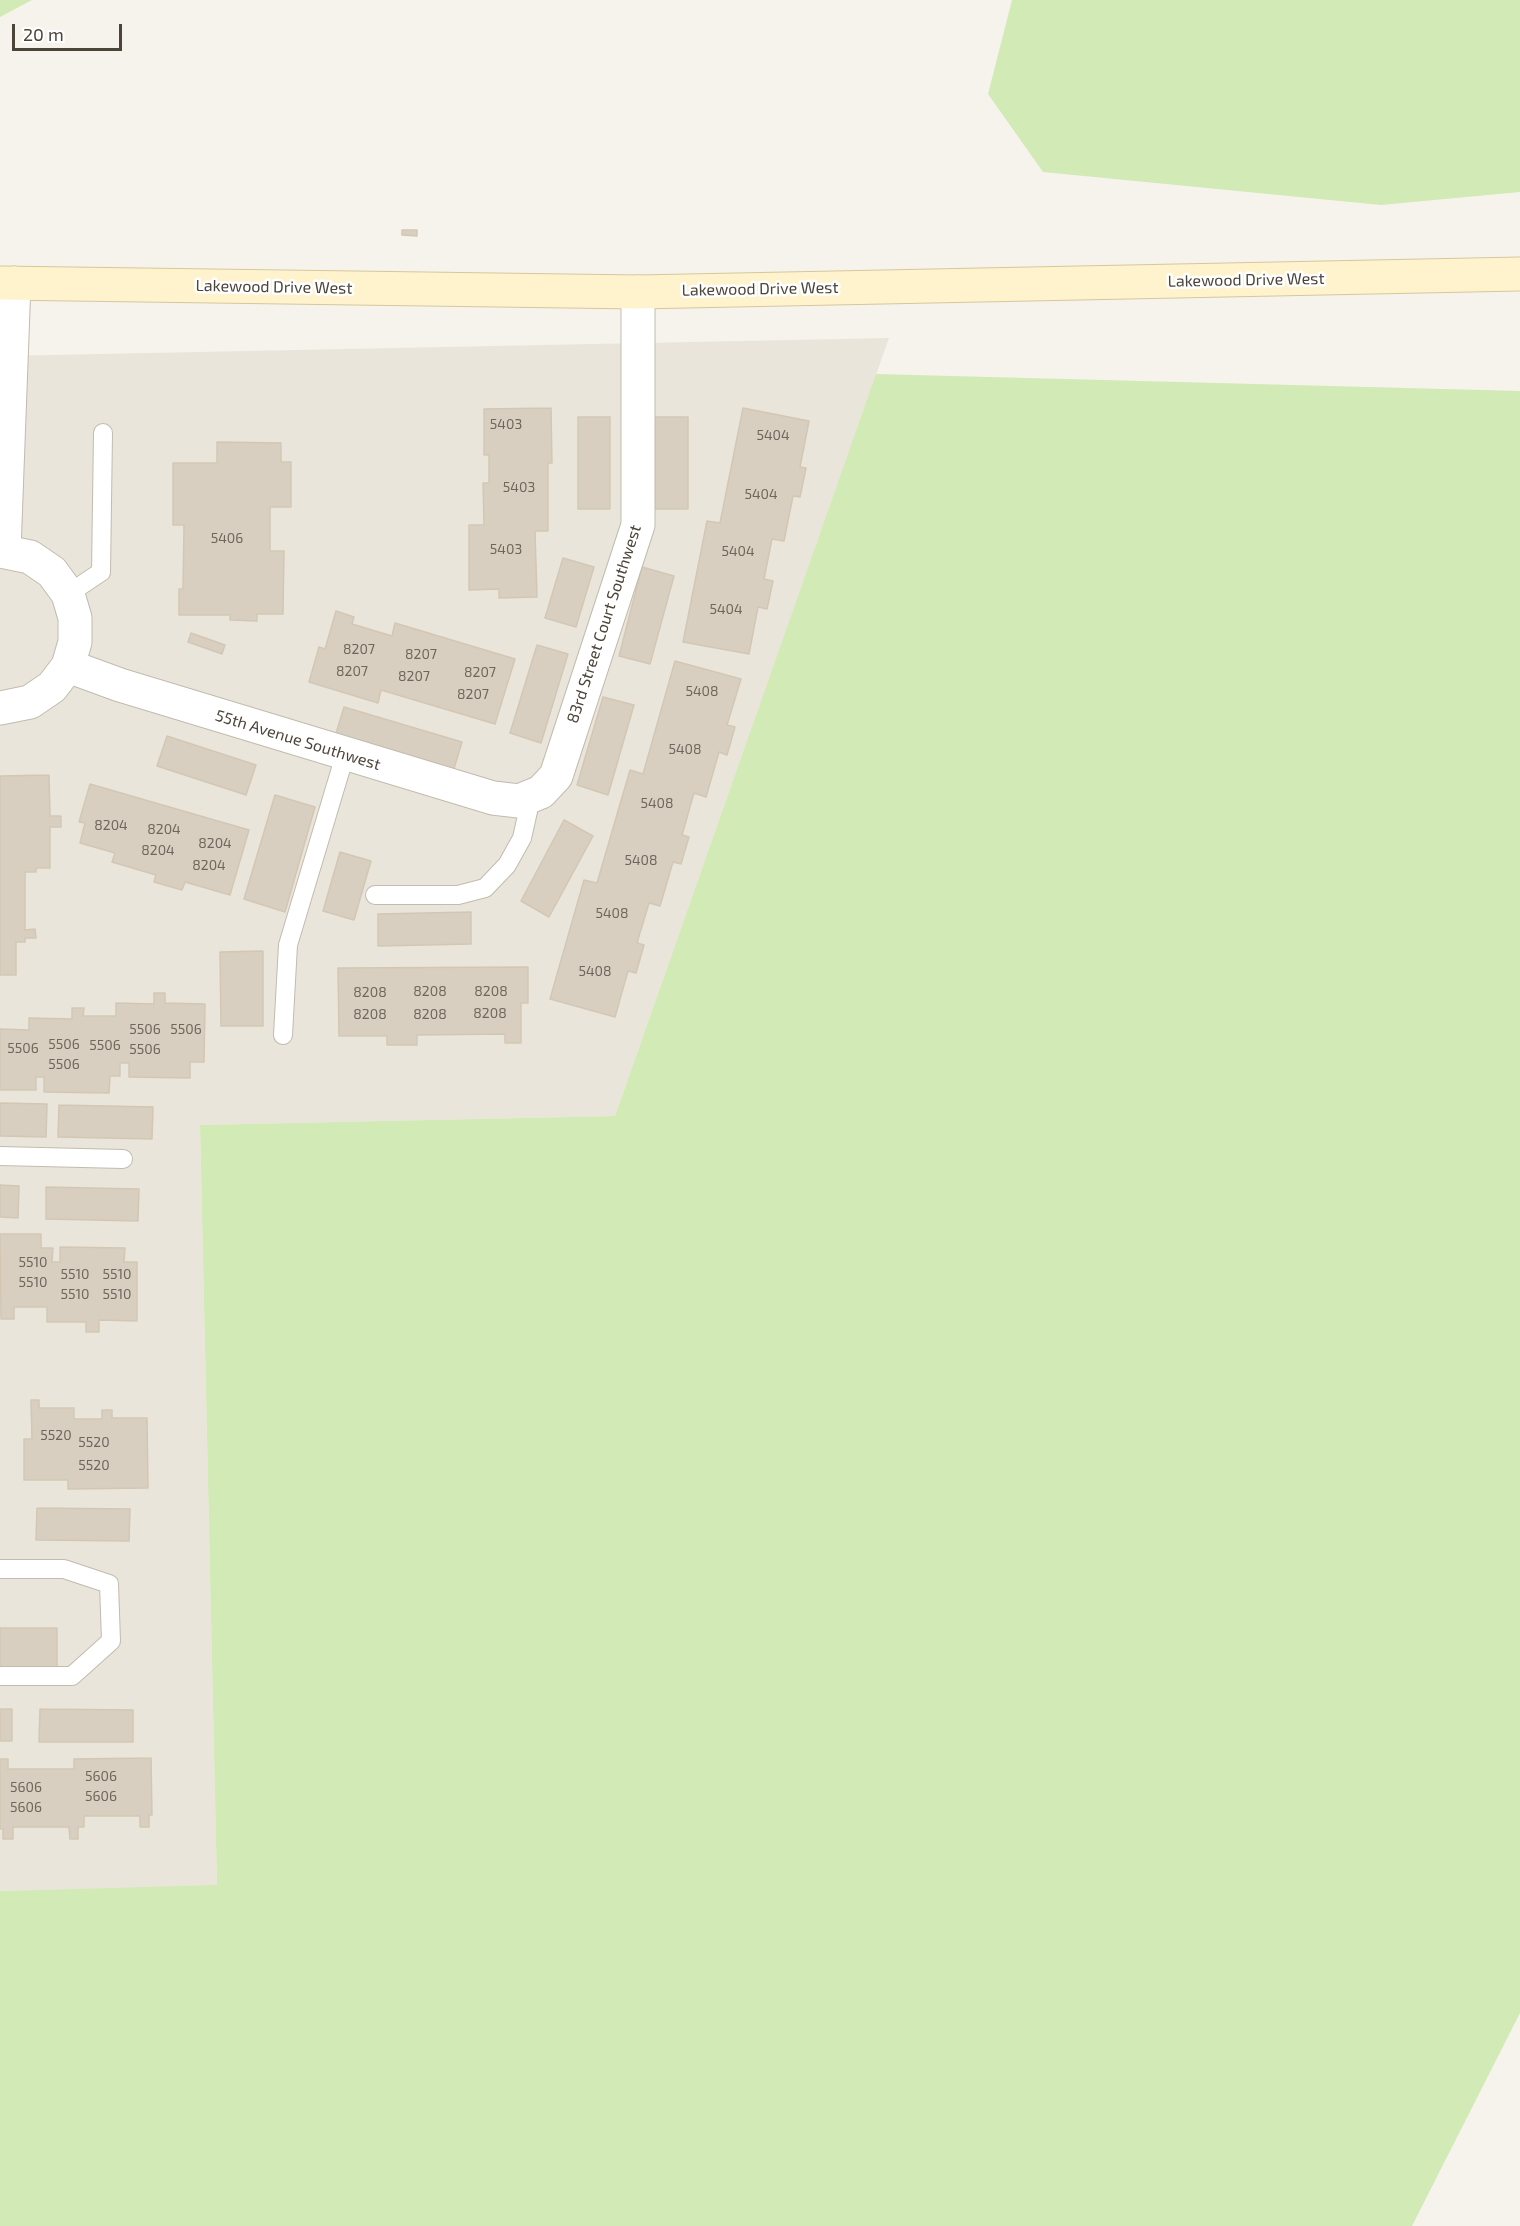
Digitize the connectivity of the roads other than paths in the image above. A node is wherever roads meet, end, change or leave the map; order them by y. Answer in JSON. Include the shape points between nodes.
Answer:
{"nodes":[{"id":1,"x":1520,"y":274,"type":"edge"},
{"id":2,"x":7,"y":283,"type":"edge"},
{"id":3,"x":638,"y":292,"type":"junction"},
{"id":4,"x":103,"y":434,"type":"dead end"},
{"id":5,"x":2,"y":550,"type":"edge"},
{"id":6,"x":68,"y":594,"type":"junction"},
{"id":7,"x":68,"y":666,"type":"junction"},
{"id":8,"x":0,"y":708,"type":"edge"},
{"id":9,"x":345,"y":754,"type":"junction"},
{"id":10,"x":531,"y":798,"type":"junction"},
{"id":11,"x":375,"y":895,"type":"dead end"},
{"id":12,"x":283,"y":1035,"type":"dead end"},
{"id":13,"x":0,"y":1156,"type":"edge"},
{"id":14,"x":123,"y":1159,"type":"dead end"},
{"id":15,"x":0,"y":1569,"type":"edge"},
{"id":16,"x":0,"y":1676,"type":"edge"}],
"edges":[{"from":1,"to":3,"type":"main road","name":"Lakewood Drive West"},
{"from":2,"to":3,"type":"main road","name":"Lakewood Drive West"},
{"from":2,"to":5,"type":"street"},
{"from":3,"to":10,"type":"street","name":"83rd Street Court Southwest","via":[[638,525],[556,776]]},
{"from":4,"to":6,"type":"lane","via":[[101,572]]},
{"from":5,"to":6,"type":"street","via":[[30,557],[52,572]]},
{"from":6,"to":7,"type":"street","via":[[75,618],[75,642]]},
{"from":7,"to":8,"type":"street","via":[[52,687],[30,702]]},
{"from":7,"to":9,"type":"street","name":"55th Avenue Southwest"},
{"from":9,"to":10,"type":"street","name":"55th Avenue Southwest","via":[[493,798]]},
{"from":9,"to":12,"type":"lane","via":[[288,945]]},
{"from":10,"to":11,"type":"lane","via":[[522,838],[507,865],[485,888],[458,895]]},
{"from":13,"to":14,"type":"lane"},
{"from":15,"to":16,"type":"lane","via":[[64,1569],[109,1584],[111,1641],[72,1676]]}]}
